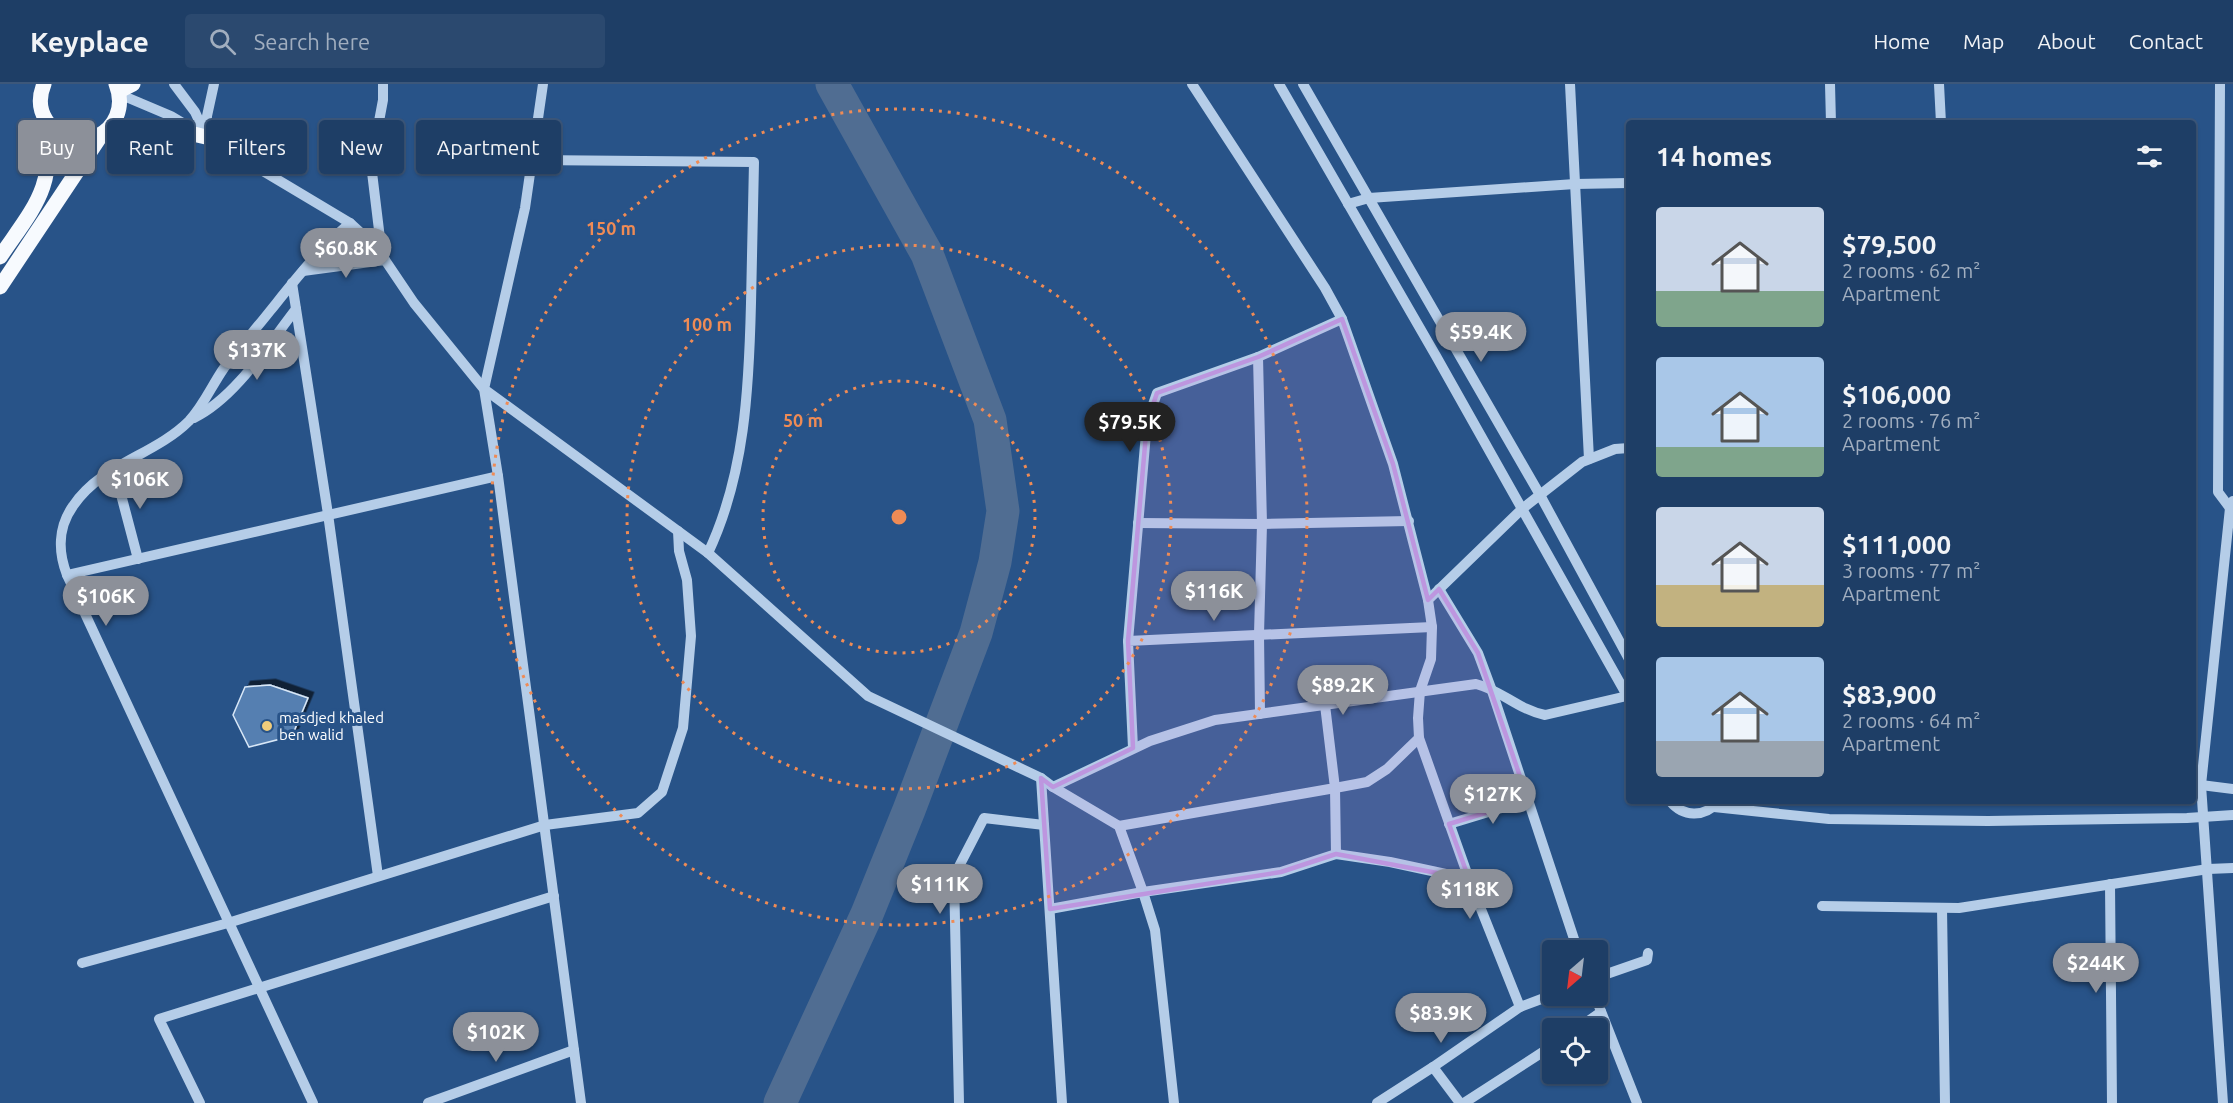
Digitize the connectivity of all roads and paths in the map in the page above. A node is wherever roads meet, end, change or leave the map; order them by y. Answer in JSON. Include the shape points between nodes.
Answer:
{"nodes":[{"id":1,"x":133,"y":84,"type":"edge"},
{"id":2,"x":174,"y":84,"type":"edge"},
{"id":3,"x":214,"y":84,"type":"edge"},
{"id":4,"x":383,"y":84,"type":"edge"},
{"id":5,"x":543,"y":84,"type":"edge"},
{"id":6,"x":1192,"y":84,"type":"edge"},
{"id":7,"x":1279,"y":84,"type":"edge"},
{"id":8,"x":1303,"y":84,"type":"edge"},
{"id":9,"x":1570,"y":84,"type":"edge"},
{"id":10,"x":1830,"y":84,"type":"edge"},
{"id":11,"x":1939,"y":84,"type":"edge"},
{"id":12,"x":2220,"y":84,"type":"edge"},
{"id":13,"x":41,"y":87,"type":"edge"},
{"id":14,"x":118,"y":90,"type":"edge"},
{"id":15,"x":44,"y":117,"type":"junction"},
{"id":16,"x":207,"y":120,"type":"edge"},
{"id":17,"x":538,"y":120,"type":"edge"},
{"id":18,"x":1831,"y":120,"type":"edge"},
{"id":19,"x":1941,"y":120,"type":"edge"},
{"id":20,"x":106,"y":131,"type":"junction"},
{"id":21,"x":206,"y":137,"type":"junction"},
{"id":22,"x":561,"y":160,"type":"edge"},
{"id":23,"x":268,"y":174,"type":"edge"},
{"id":24,"x":530,"y":174,"type":"edge"},
{"id":25,"x":1626,"y":183,"type":"edge"},
{"id":26,"x":1575,"y":184,"type":"junction"},
{"id":27,"x":1369,"y":198,"type":"junction"},
{"id":28,"x":1348,"y":204,"type":"junction"},
{"id":29,"x":350,"y":223,"type":"junction"},
{"id":30,"x":0,"y":257,"type":"edge"},
{"id":31,"x":383,"y":258,"type":"junction"},
{"id":32,"x":303,"y":271,"type":"junction"},
{"id":33,"x":292,"y":283,"type":"junction"},
{"id":34,"x":0,"y":287,"type":"edge"},
{"id":35,"x":296,"y":309,"type":"junction"},
{"id":36,"x":1342,"y":319,"type":"junction"},
{"id":37,"x":1258,"y":357,"type":"junction"},
{"id":38,"x":484,"y":389,"type":"junction"},
{"id":39,"x":191,"y":419,"type":"junction"},
{"id":40,"x":1626,"y":448,"type":"edge"},
{"id":41,"x":1589,"y":459,"type":"junction"},
{"id":42,"x":114,"y":468,"type":"junction"},
{"id":43,"x":498,"y":476,"type":"junction"},
{"id":44,"x":1540,"y":495,"type":"junction"},
{"id":45,"x":2232,"y":506,"type":"edge"},
{"id":46,"x":1522,"y":509,"type":"junction"},
{"id":47,"x":328,"y":514,"type":"junction"},
{"id":48,"x":1409,"y":521,"type":"junction"},
{"id":49,"x":1138,"y":524,"type":"junction"},
{"id":50,"x":1262,"y":524,"type":"junction"},
{"id":51,"x":678,"y":531,"type":"junction"},
{"id":52,"x":708,"y":553,"type":"junction"},
{"id":53,"x":138,"y":559,"type":"junction"},
{"id":54,"x":66,"y":575,"type":"junction"},
{"id":55,"x":1439,"y":589,"type":"junction"},
{"id":56,"x":1428,"y":600,"type":"junction"},
{"id":57,"x":1432,"y":627,"type":"junction"},
{"id":58,"x":1259,"y":634,"type":"junction"},
{"id":59,"x":1128,"y":640,"type":"junction"},
{"id":60,"x":1626,"y":653,"type":"edge"},
{"id":61,"x":1491,"y":688,"type":"junction"},
{"id":62,"x":1420,"y":691,"type":"junction"},
{"id":63,"x":1626,"y":694,"type":"edge"},
{"id":64,"x":1626,"y":698,"type":"edge"},
{"id":65,"x":1325,"y":705,"type":"junction"},
{"id":66,"x":1260,"y":714,"type":"junction"},
{"id":67,"x":1419,"y":738,"type":"junction"},
{"id":68,"x":1133,"y":748,"type":"junction"},
{"id":69,"x":1041,"y":778,"type":"junction"},
{"id":70,"x":2197,"y":784,"type":"edge"},
{"id":71,"x":1053,"y":787,"type":"junction"},
{"id":72,"x":1335,"y":788,"type":"junction"},
{"id":73,"x":2233,"y":789,"type":"edge"},
{"id":74,"x":1528,"y":800,"type":"junction"},
{"id":75,"x":1673,"y":804,"type":"edge"},
{"id":76,"x":1716,"y":804,"type":"edge"},
{"id":77,"x":2233,"y":815,"type":"edge"},
{"id":78,"x":2205,"y":816,"type":"junction"},
{"id":79,"x":1449,"y":824,"type":"junction"},
{"id":80,"x":544,"y":825,"type":"junction"},
{"id":81,"x":1044,"y":825,"type":"junction"},
{"id":82,"x":1119,"y":826,"type":"junction"},
{"id":83,"x":1336,"y":854,"type":"junction"},
{"id":84,"x":2233,"y":868,"type":"edge"},
{"id":85,"x":2208,"y":869,"type":"junction"},
{"id":86,"x":378,"y":876,"type":"junction"},
{"id":87,"x":1469,"y":879,"type":"junction"},
{"id":88,"x":2110,"y":884,"type":"junction"},
{"id":89,"x":1143,"y":892,"type":"junction"},
{"id":90,"x":554,"y":896,"type":"junction"},
{"id":91,"x":1822,"y":906,"type":"dead end"},
{"id":92,"x":1942,"y":908,"type":"junction"},
{"id":93,"x":1050,"y":909,"type":"junction"},
{"id":94,"x":228,"y":922,"type":"junction"},
{"id":95,"x":1574,"y":940,"type":"edge"},
{"id":96,"x":1648,"y":953,"type":"dead end"},
{"id":97,"x":82,"y":963,"type":"dead end"},
{"id":98,"x":1608,"y":974,"type":"edge"},
{"id":99,"x":259,"y":987,"type":"junction"},
{"id":100,"x":1542,"y":998,"type":"edge"},
{"id":101,"x":1599,"y":1006,"type":"edge"},
{"id":102,"x":1520,"y":1007,"type":"junction"},
{"id":103,"x":1601,"y":1012,"type":"junction"},
{"id":104,"x":1593,"y":1018,"type":"edge"},
{"id":105,"x":574,"y":1050,"type":"junction"},
{"id":106,"x":1542,"y":1052,"type":"edge"},
{"id":107,"x":1432,"y":1068,"type":"junction"},
{"id":108,"x":200,"y":1103,"type":"edge"},
{"id":109,"x":314,"y":1103,"type":"edge"},
{"id":110,"x":428,"y":1103,"type":"edge"},
{"id":111,"x":581,"y":1103,"type":"edge"},
{"id":112,"x":959,"y":1103,"type":"edge"},
{"id":113,"x":1062,"y":1103,"type":"edge"},
{"id":114,"x":1174,"y":1103,"type":"edge"},
{"id":115,"x":1377,"y":1103,"type":"edge"},
{"id":116,"x":1462,"y":1103,"type":"edge"},
{"id":117,"x":1637,"y":1103,"type":"edge"},
{"id":118,"x":1945,"y":1103,"type":"edge"},
{"id":119,"x":2112,"y":1103,"type":"edge"},
{"id":120,"x":2223,"y":1103,"type":"edge"}],
"edges":[{"from":1,"to":14,"type":"main road"},
{"from":2,"to":21,"type":"street","via":[[195,112]]},
{"from":3,"to":16,"type":"street"},
{"from":4,"to":31,"type":"street","via":[[371,164]]},
{"from":5,"to":17,"type":"street"},
{"from":6,"to":36,"type":"street"},
{"from":7,"to":28,"type":"street"},
{"from":8,"to":27,"type":"street"},
{"from":9,"to":26,"type":"street"},
{"from":10,"to":18,"type":"street"},
{"from":11,"to":19,"type":"street"},
{"from":12,"to":45,"type":"street","via":[[2218,492]]},
{"from":13,"to":15,"type":"main road"},
{"from":14,"to":20,"type":"main road","via":[[118,112]]},
{"from":14,"to":21,"type":"street"},
{"from":15,"to":20,"type":"main road","via":[[50,127],[69,139],[92,139]]},
{"from":15,"to":30,"type":"main road","via":[[48,151],[45,185]]},
{"from":20,"to":21,"type":"main road","via":[[168,128]]},
{"from":20,"to":34,"type":"main road"},
{"from":22,"to":52,"type":"street","via":[[754,162],[746,403],[734,483]]},
{"from":23,"to":29,"type":"street"},
{"from":24,"to":38,"type":"street"},
{"from":25,"to":26,"type":"street"},
{"from":26,"to":27,"type":"street"},
{"from":26,"to":41,"type":"street"},
{"from":27,"to":28,"type":"street"},
{"from":27,"to":44,"type":"street"},
{"from":28,"to":46,"type":"street"},
{"from":29,"to":31,"type":"street"},
{"from":29,"to":32,"type":"street"},
{"from":31,"to":32,"type":"street"},
{"from":31,"to":38,"type":"street"},
{"from":32,"to":33,"type":"street"},
{"from":33,"to":35,"type":"street"},
{"from":33,"to":39,"type":"street","via":[[220,374]]},
{"from":35,"to":39,"type":"street","via":[[224,399]]},
{"from":35,"to":47,"type":"street"},
{"from":36,"to":37,"type":"street"},
{"from":36,"to":48,"type":"street"},
{"from":37,"to":49,"type":"street","via":[[1157,393],[1147,422]]},
{"from":37,"to":50,"type":"street"},
{"from":38,"to":43,"type":"street"},
{"from":38,"to":51,"type":"street"},
{"from":39,"to":42,"type":"street","via":[[169,438]]},
{"from":40,"to":41,"type":"street"},
{"from":41,"to":44,"type":"street"},
{"from":42,"to":53,"type":"street"},
{"from":42,"to":54,"type":"street","via":[[82,495],[66,518],[60,547]]},
{"from":43,"to":47,"type":"street"},
{"from":43,"to":80,"type":"street"},
{"from":44,"to":46,"type":"street"},
{"from":44,"to":60,"type":"street"},
{"from":45,"to":70,"type":"street"},
{"from":46,"to":55,"type":"street"},
{"from":46,"to":63,"type":"street"},
{"from":47,"to":53,"type":"street"},
{"from":47,"to":86,"type":"street"},
{"from":48,"to":50,"type":"street"},
{"from":48,"to":56,"type":"street"},
{"from":49,"to":50,"type":"street"},
{"from":49,"to":59,"type":"street"},
{"from":50,"to":58,"type":"street"},
{"from":51,"to":52,"type":"street"},
{"from":51,"to":80,"type":"street","via":[[691,636],[683,728],[662,792],[638,813]]},
{"from":52,"to":69,"type":"street","via":[[868,696]]},
{"from":53,"to":54,"type":"street"},
{"from":54,"to":94,"type":"street"},
{"from":55,"to":56,"type":"street"},
{"from":55,"to":61,"type":"street","via":[[1478,653]]},
{"from":56,"to":57,"type":"street"},
{"from":57,"to":58,"type":"street"},
{"from":57,"to":62,"type":"street","via":[[1431,659]]},
{"from":58,"to":59,"type":"street"},
{"from":58,"to":66,"type":"street"},
{"from":59,"to":68,"type":"street"},
{"from":61,"to":62,"type":"street","via":[[1476,684]]},
{"from":61,"to":64,"type":"street","via":[[1531,712],[1545,715]]},
{"from":61,"to":74,"type":"street"},
{"from":62,"to":65,"type":"street"},
{"from":62,"to":67,"type":"street"},
{"from":65,"to":66,"type":"street"},
{"from":65,"to":72,"type":"street"},
{"from":66,"to":68,"type":"street","via":[[1215,720]]},
{"from":67,"to":72,"type":"street","via":[[1367,782]]},
{"from":67,"to":79,"type":"street"},
{"from":68,"to":71,"type":"street"},
{"from":69,"to":71,"type":"street"},
{"from":69,"to":81,"type":"street"},
{"from":70,"to":73,"type":"street"},
{"from":70,"to":78,"type":"street"},
{"from":71,"to":82,"type":"street"},
{"from":72,"to":82,"type":"street"},
{"from":72,"to":83,"type":"street"},
{"from":74,"to":79,"type":"street"},
{"from":74,"to":95,"type":"street"},
{"from":75,"to":76,"type":"street","via":[[1688,814],[1697,814]]},
{"from":76,"to":78,"type":"street","via":[[1829,819],[1988,821]]},
{"from":77,"to":78,"type":"street"},
{"from":78,"to":85,"type":"street"},
{"from":79,"to":87,"type":"street"},
{"from":80,"to":86,"type":"street"},
{"from":80,"to":90,"type":"street"},
{"from":81,"to":93,"type":"street"},
{"from":81,"to":112,"type":"street","via":[[984,818],[954,876]]},
{"from":82,"to":89,"type":"street"},
{"from":83,"to":87,"type":"street"},
{"from":83,"to":89,"type":"street","via":[[1281,872]]},
{"from":84,"to":85,"type":"street"},
{"from":85,"to":88,"type":"street"},
{"from":85,"to":120,"type":"street"},
{"from":86,"to":94,"type":"street"},
{"from":87,"to":102,"type":"street"},
{"from":88,"to":92,"type":"street"},
{"from":88,"to":119,"type":"street"},
{"from":89,"to":93,"type":"street"},
{"from":89,"to":114,"type":"street","via":[[1155,930]]},
{"from":90,"to":99,"type":"street"},
{"from":90,"to":105,"type":"street"},
{"from":91,"to":92,"type":"street"},
{"from":92,"to":118,"type":"street"},
{"from":93,"to":113,"type":"street"},
{"from":94,"to":97,"type":"street"},
{"from":94,"to":99,"type":"street"},
{"from":96,"to":98,"type":"street","via":[[1647,960]]},
{"from":99,"to":108,"type":"street","via":[[159,1018]]},
{"from":99,"to":109,"type":"street"},
{"from":100,"to":102,"type":"street"},
{"from":101,"to":103,"type":"street"},
{"from":102,"to":107,"type":"street"},
{"from":103,"to":104,"type":"street"},
{"from":103,"to":117,"type":"street"},
{"from":105,"to":110,"type":"street"},
{"from":105,"to":111,"type":"street"},
{"from":106,"to":116,"type":"street"},
{"from":107,"to":115,"type":"street"},
{"from":107,"to":116,"type":"street"}]}
